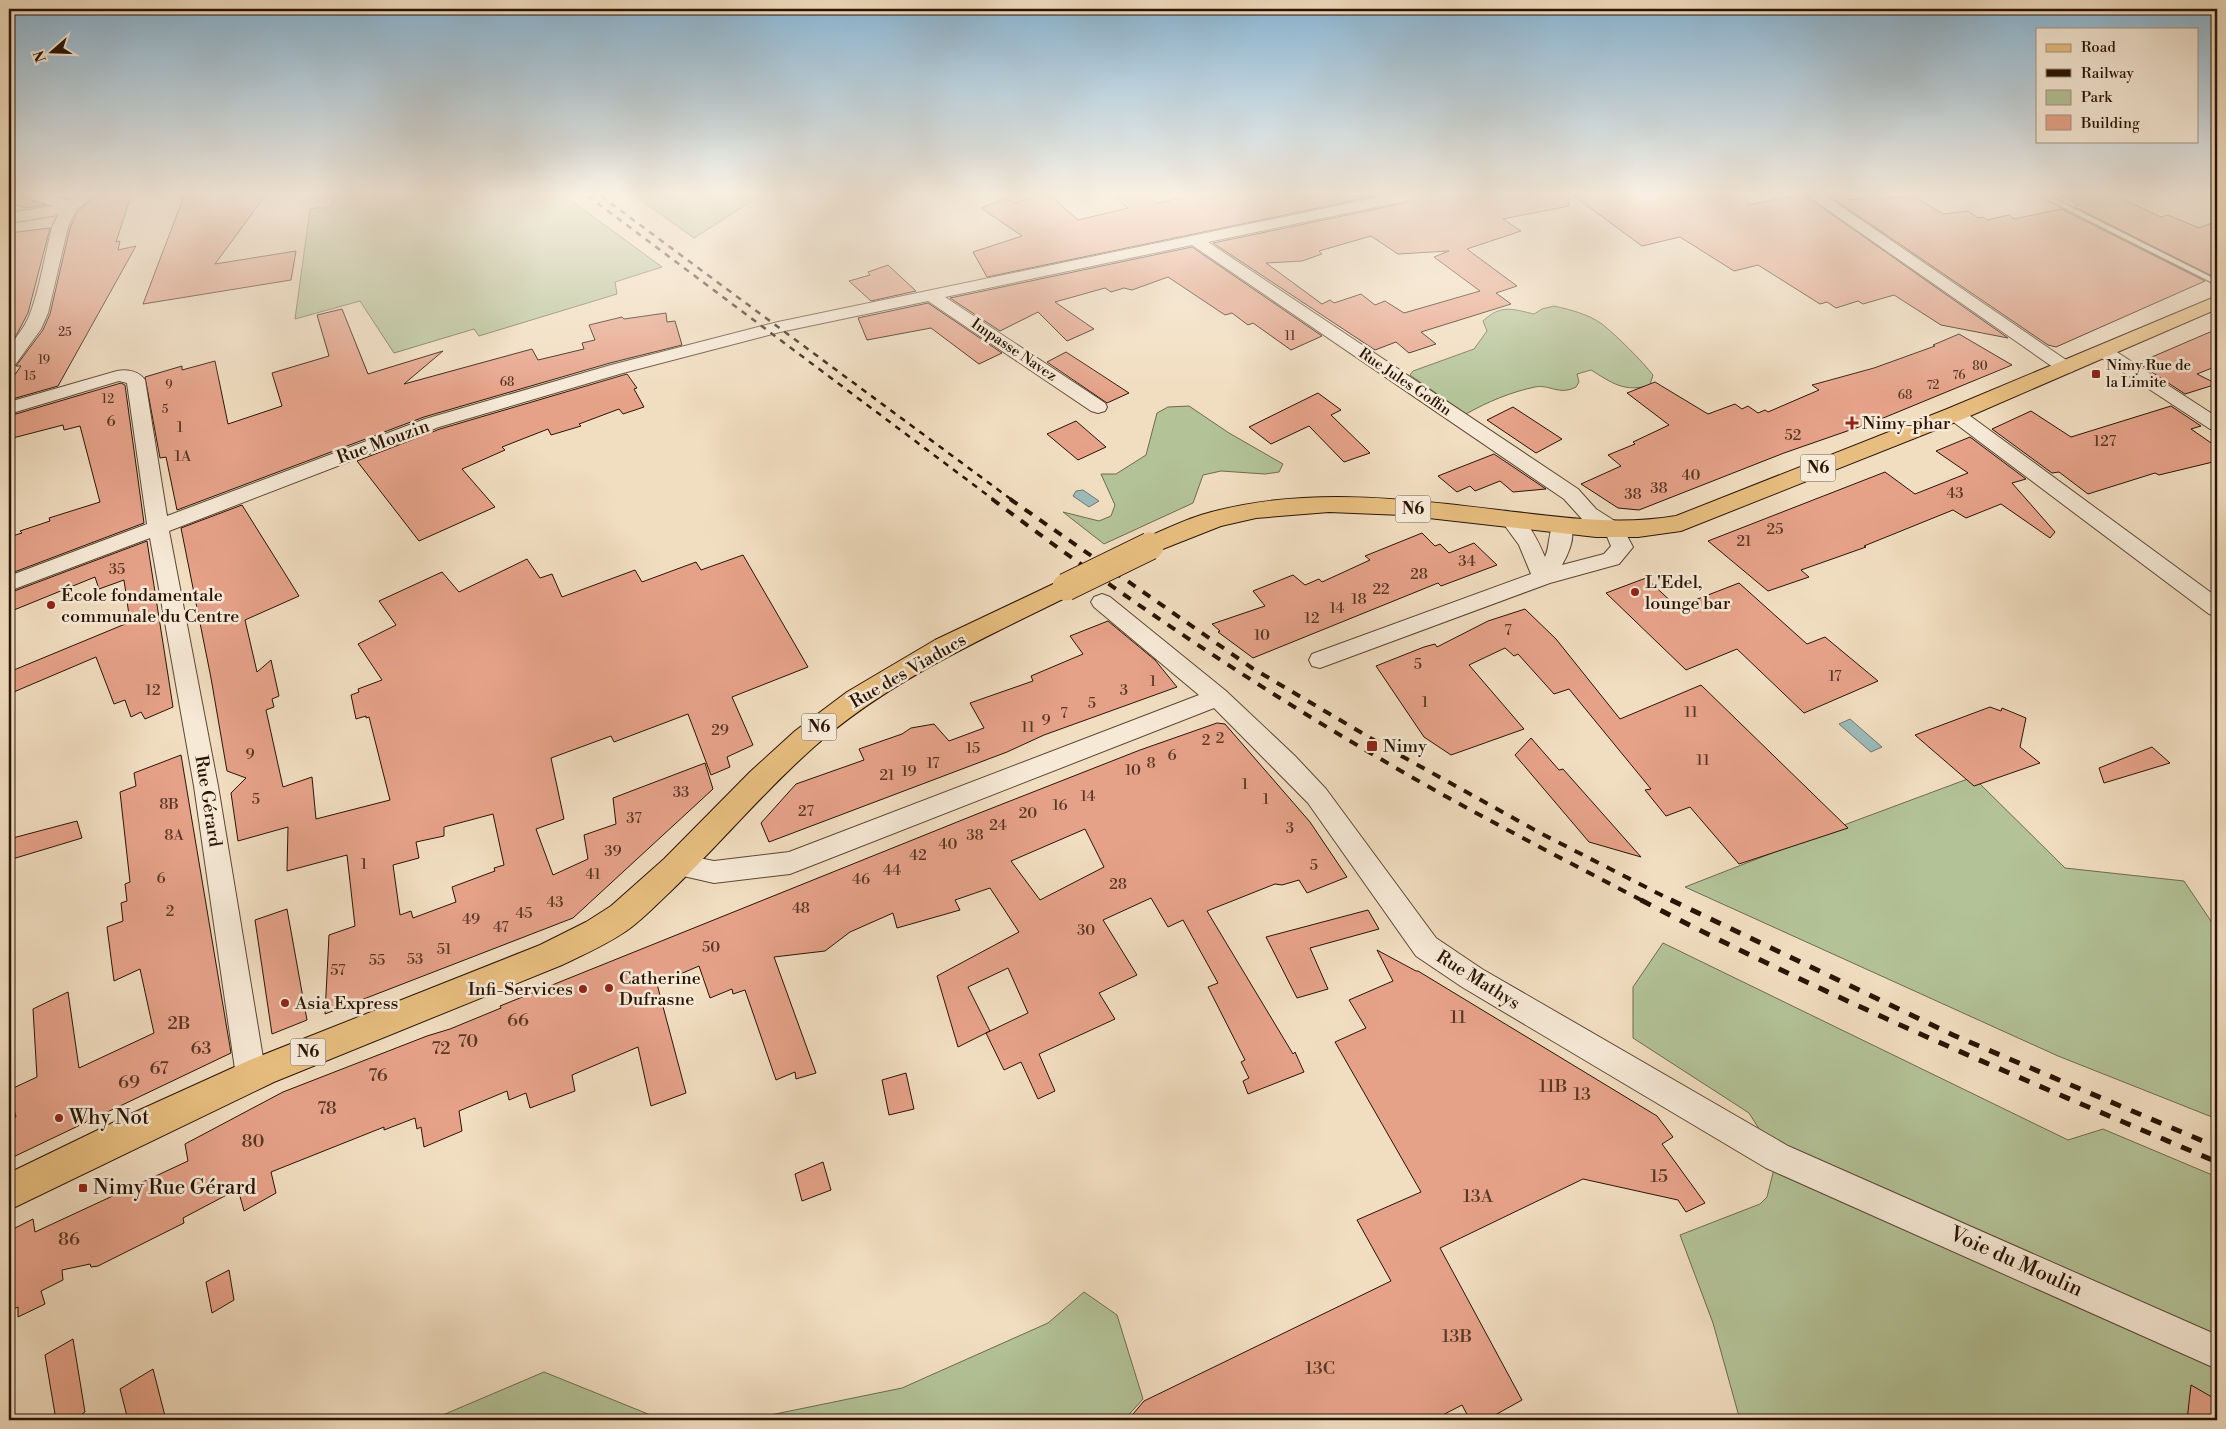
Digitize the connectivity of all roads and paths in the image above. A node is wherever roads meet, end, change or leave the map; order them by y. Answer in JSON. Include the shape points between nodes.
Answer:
{"nodes":[{"id":1,"x":51,"y":263,"type":"edge"},
{"id":2,"x":1080,"y":263,"type":"edge"},
{"id":3,"x":1228,"y":263,"type":"edge"},
{"id":4,"x":1913,"y":263,"type":"edge"},
{"id":5,"x":2177,"y":263,"type":"edge"},
{"id":6,"x":2217,"y":283,"type":"edge"},
{"id":7,"x":930,"y":294,"type":"junction"},
{"id":8,"x":2217,"y":302,"type":"edge"},
{"id":9,"x":2103,"y":351,"type":"junction"},
{"id":10,"x":9,"y":361,"type":"edge"},
{"id":11,"x":2066,"y":368,"type":"junction"},
{"id":12,"x":1098,"y":407,"type":"dead end"},
{"id":13,"x":9,"y":408,"type":"edge"},
{"id":14,"x":1955,"y":414,"type":"junction"},
{"id":15,"x":2217,"y":425,"type":"edge"},
{"id":16,"x":1510,"y":519,"type":"junction"},
{"id":17,"x":1562,"y":526,"type":"junction"},
{"id":18,"x":158,"y":527,"type":"junction"},
{"id":19,"x":1614,"y":530,"type":"junction"},
{"id":20,"x":1543,"y":578,"type":"junction"},
{"id":21,"x":9,"y":584,"type":"edge"},
{"id":22,"x":1102,"y":602,"type":"dead end"},
{"id":23,"x":2217,"y":608,"type":"edge"},
{"id":24,"x":1320,"y":660,"type":"dead end"},
{"id":25,"x":1218,"y":697,"type":"junction"},
{"id":26,"x":679,"y":865,"type":"junction"},
{"id":27,"x":251,"y":1076,"type":"junction"},
{"id":28,"x":1814,"y":1172,"type":"joint"},
{"id":29,"x":9,"y":1192,"type":"edge"},
{"id":30,"x":2217,"y":1352,"type":"edge"}],
"edges":[{"from":1,"to":10,"type":"street","via":[[32,329]]},
{"from":2,"to":7,"type":"street","name":"Rue Mouzin"},
{"from":3,"to":19,"type":"street","name":"Rue Jules Goffin","via":[[1571,494],[1589,514]]},
{"from":4,"to":11,"type":"street"},
{"from":5,"to":6,"type":"lane"},
{"from":7,"to":12,"type":"street","name":"Impasse Navez"},
{"from":7,"to":18,"type":"street","name":"Rue Mouzin","via":[[767,330],[616,369],[432,423]]},
{"from":8,"to":9,"type":"main road","number":"N6"},
{"from":9,"to":11,"type":"main road","number":"N6"},
{"from":9,"to":15,"type":"street"},
{"from":11,"to":14,"type":"main road","number":"N6"},
{"from":13,"to":18,"type":"street","name":"Rue Gérard","via":[[117,376],[136,380]]},
{"from":14,"to":19,"type":"main road","number":"N6","via":[[1680,523],[1660,528]]},
{"from":14,"to":23,"type":"street"},
{"from":16,"to":17,"type":"main road","number":"N6"},
{"from":16,"to":20,"type":"street","via":[[1529,543]]},
{"from":16,"to":26,"type":"main road","name":"Rue des Viaducs","number":"N6","bridge":true,"via":[[1398,508],[1313,505],[1248,512],[1186,530],[956,642],[863,694],[792,750]]},
{"from":17,"to":19,"type":"main road","number":"N6"},
{"from":17,"to":20,"type":"street","via":[[1560,553]]},
{"from":18,"to":21,"type":"street","name":"Rue Mouzin"},
{"from":18,"to":27,"type":"street","name":"Rue Gérard","via":[[206,786]]},
{"from":19,"to":20,"type":"street","via":[[1622,547],[1611,559]]},
{"from":20,"to":24,"type":"street"},
{"from":22,"to":25,"type":"street","name":"Rue Mathys"},
{"from":25,"to":26,"type":"street","via":[[790,863],[714,872]]},
{"from":25,"to":28,"type":"street","name":"Rue Mathys","via":[[1317,796],[1426,947],[1472,978],[1766,1150]]},
{"from":26,"to":27,"type":"main road","name":"Rue des Viaducs","number":"N6","via":[[613,923],[584,940]]},
{"from":27,"to":29,"type":"main road","name":"Rue des Viaducs","number":"N6"},
{"from":28,"to":30,"type":"street","name":"Voie du Moulin"}]}
